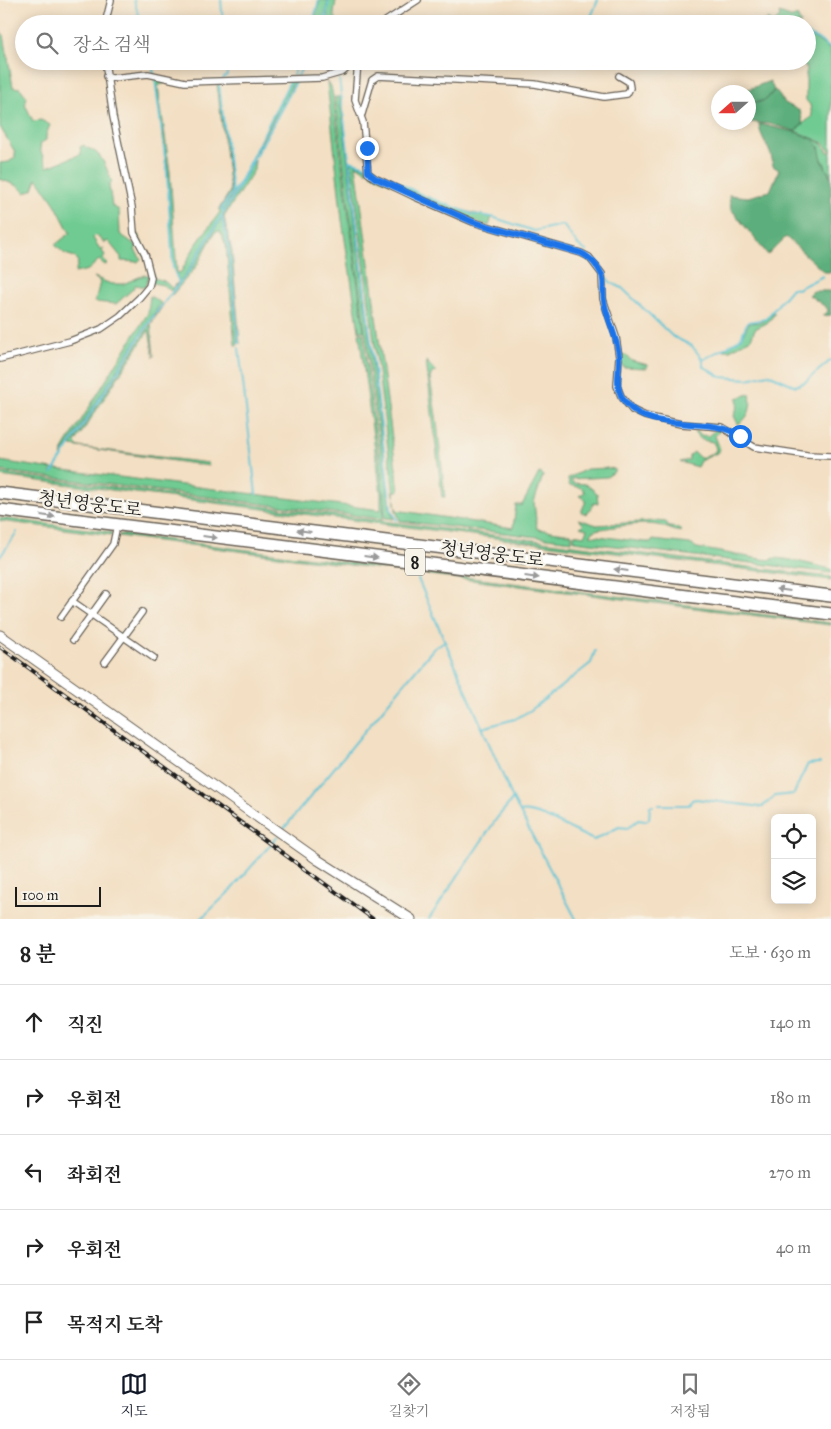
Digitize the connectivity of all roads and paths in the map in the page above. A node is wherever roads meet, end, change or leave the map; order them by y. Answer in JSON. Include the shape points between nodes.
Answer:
{"nodes":[{"id":1,"x":111,"y":0,"type":"edge"},
{"id":2,"x":418,"y":0,"type":"edge"},
{"id":3,"x":107,"y":15,"type":"edge"},
{"id":4,"x":395,"y":15,"type":"edge"},
{"id":5,"x":106,"y":70,"type":"edge"},
{"id":6,"x":346,"y":70,"type":"edge"},
{"id":7,"x":356,"y":70,"type":"edge"},
{"id":8,"x":106,"y":76,"type":"junction"},
{"id":9,"x":619,"y":76,"type":"dead end"},
{"id":10,"x":362,"y":114,"type":"junction"},
{"id":11,"x":0,"y":360,"type":"edge"},
{"id":12,"x":831,"y":456,"type":"edge"},
{"id":13,"x":0,"y":493,"type":"edge"},
{"id":14,"x":0,"y":510,"type":"edge"},
{"id":15,"x":117,"y":525,"type":"junction"},
{"id":16,"x":106,"y":594,"type":"dead end"},
{"id":17,"x":831,"y":596,"type":"edge"},
{"id":18,"x":72,"y":601,"type":"junction"},
{"id":19,"x":142,"y":612,"type":"dead end"},
{"id":20,"x":91,"y":614,"type":"junction"},
{"id":21,"x":831,"y":614,"type":"edge"},
{"id":22,"x":61,"y":617,"type":"dead end"},
{"id":23,"x":0,"y":635,"type":"edge"},
{"id":24,"x":124,"y":637,"type":"junction"},
{"id":25,"x":73,"y":640,"type":"dead end"},
{"id":26,"x":154,"y":658,"type":"dead end"},
{"id":27,"x":105,"y":662,"type":"dead end"},
{"id":28,"x":410,"y":919,"type":"edge"}],
"edges":[{"from":1,"to":3,"type":"street"},
{"from":2,"to":4,"type":"street"},
{"from":5,"to":8,"type":"street"},
{"from":6,"to":8,"type":"street","via":[[322,78],[185,82],[148,74]]},
{"from":7,"to":10,"type":"street","via":[[354,91]]},
{"from":8,"to":11,"type":"street","via":[[132,207],[134,233],[150,268],[149,286],[120,316],[101,329]]},
{"from":9,"to":10,"type":"street","via":[[626,78],[630,88],[628,94],[604,97],[535,84],[378,76],[372,80]]},
{"from":10,"to":12,"type":"street","via":[[368,172],[375,178],[473,222],[589,257],[602,274],[605,308],[616,337],[619,357],[617,386],[632,410],[680,424],[722,427],[754,447]]},
{"from":17,"to":13,"type":"highway","name":"청년영웅도로","number":"8","one_way":true},
{"from":14,"to":15,"type":"highway","name":"청년영웅도로","number":"8","one_way":true},
{"from":15,"to":18,"type":"street","via":[[113,544]]},
{"from":15,"to":21,"type":"highway","name":"청년영웅도로","number":"8","one_way":true},
{"from":16,"to":20,"type":"street"},
{"from":18,"to":20,"type":"street"},
{"from":18,"to":22,"type":"street"},
{"from":19,"to":24,"type":"street"},
{"from":20,"to":24,"type":"street"},
{"from":20,"to":25,"type":"street"},
{"from":23,"to":28,"type":"main road","via":[[318,860]]},
{"from":24,"to":26,"type":"street"},
{"from":24,"to":27,"type":"street"}]}
